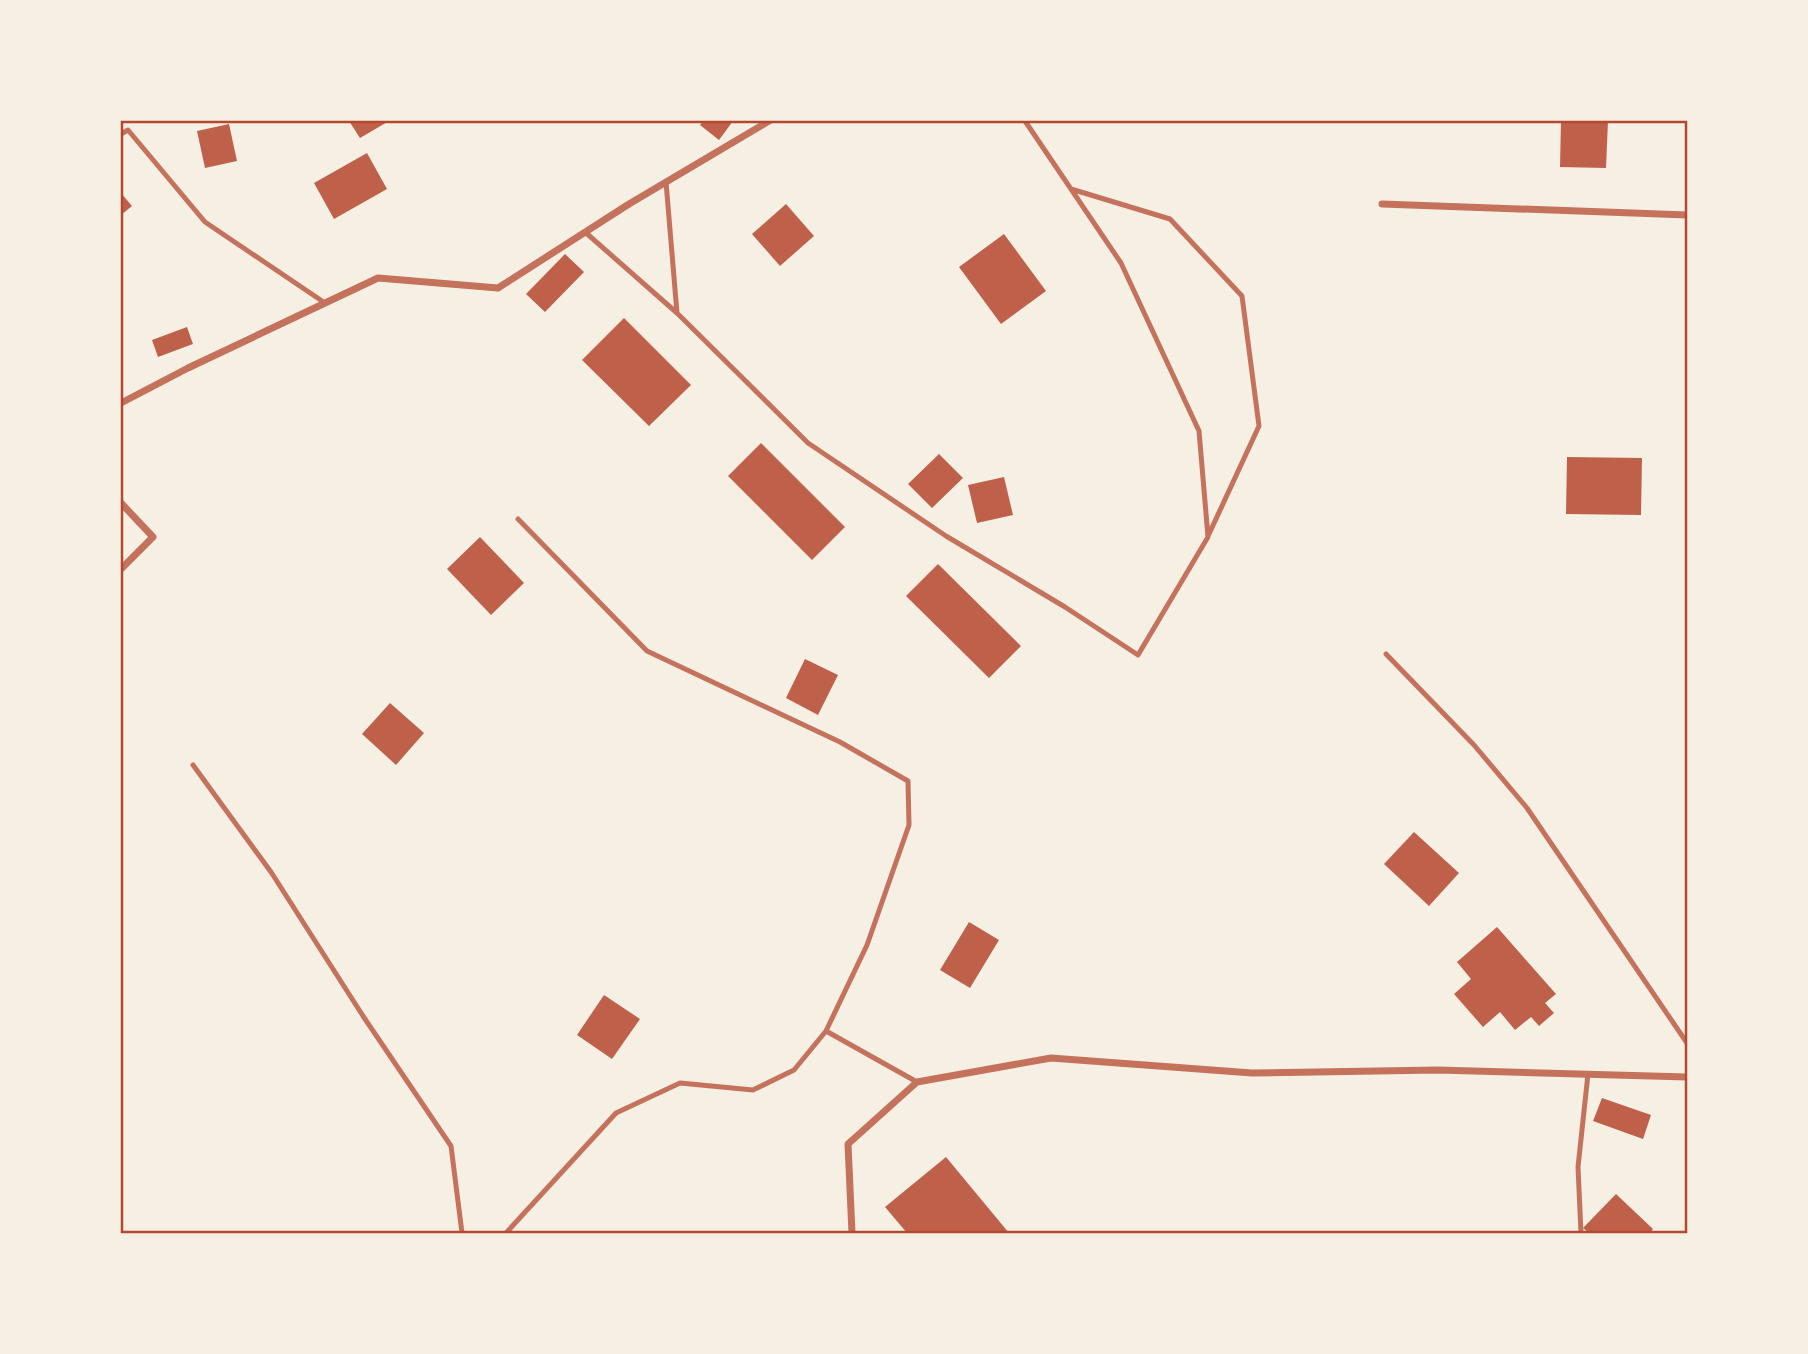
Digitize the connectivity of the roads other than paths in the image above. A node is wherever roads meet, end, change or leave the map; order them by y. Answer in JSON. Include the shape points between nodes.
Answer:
{"nodes":[{"id":1,"x":769,"y":121,"type":"edge"},
{"id":2,"x":1025,"y":121,"type":"edge"},
{"id":3,"x":121,"y":134,"type":"edge"},
{"id":4,"x":666,"y":182,"type":"junction"},
{"id":5,"x":1072,"y":189,"type":"junction"},
{"id":6,"x":1382,"y":204,"type":"dead end"},
{"id":7,"x":1687,"y":215,"type":"edge"},
{"id":8,"x":584,"y":232,"type":"junction"},
{"id":9,"x":324,"y":303,"type":"junction"},
{"id":10,"x":677,"y":313,"type":"junction"},
{"id":11,"x":121,"y":403,"type":"edge"},
{"id":12,"x":121,"y":503,"type":"edge"},
{"id":13,"x":518,"y":519,"type":"dead end"},
{"id":14,"x":1208,"y":537,"type":"junction"},
{"id":15,"x":121,"y":569,"type":"edge"},
{"id":16,"x":1387,"y":654,"type":"dead end"},
{"id":17,"x":193,"y":765,"type":"dead end"},
{"id":18,"x":826,"y":1031,"type":"junction"},
{"id":19,"x":1687,"y":1043,"type":"edge"},
{"id":20,"x":1588,"y":1074,"type":"junction"},
{"id":21,"x":1687,"y":1077,"type":"edge"},
{"id":22,"x":917,"y":1082,"type":"junction"},
{"id":23,"x":463,"y":1233,"type":"edge"},
{"id":24,"x":506,"y":1233,"type":"edge"},
{"id":25,"x":852,"y":1233,"type":"edge"},
{"id":26,"x":1581,"y":1233,"type":"edge"}],
"edges":[{"from":1,"to":4,"type":"street"},
{"from":2,"to":5,"type":"lane"},
{"from":3,"to":9,"type":"lane","via":[[128,130],[205,222]]},
{"from":4,"to":8,"type":"street"},
{"from":4,"to":10,"type":"lane"},
{"from":5,"to":14,"type":"lane","via":[[1122,263],[1199,431]]},
{"from":5,"to":14,"type":"lane","via":[[1170,219],[1242,296],[1259,426]]},
{"from":6,"to":7,"type":"street"},
{"from":8,"to":9,"type":"street","via":[[498,288],[377,278]]},
{"from":8,"to":10,"type":"lane"},
{"from":9,"to":11,"type":"street"},
{"from":10,"to":14,"type":"lane","via":[[808,443],[946,536],[1138,655]]},
{"from":12,"to":15,"type":"street","via":[[153,537]]},
{"from":13,"to":18,"type":"lane","via":[[647,651],[841,742],[908,781],[909,825],[867,945]]},
{"from":16,"to":19,"type":"lane","via":[[1527,808]]},
{"from":17,"to":23,"type":"lane","via":[[271,872],[451,1146]]},
{"from":18,"to":22,"type":"lane"},
{"from":18,"to":24,"type":"lane","via":[[793,1070],[752,1090],[680,1083],[616,1113]]},
{"from":20,"to":21,"type":"street"},
{"from":20,"to":22,"type":"street","via":[[1438,1070],[1252,1073],[1051,1058]]},
{"from":20,"to":26,"type":"lane","via":[[1578,1167]]},
{"from":22,"to":25,"type":"street","via":[[848,1144]]}]}
